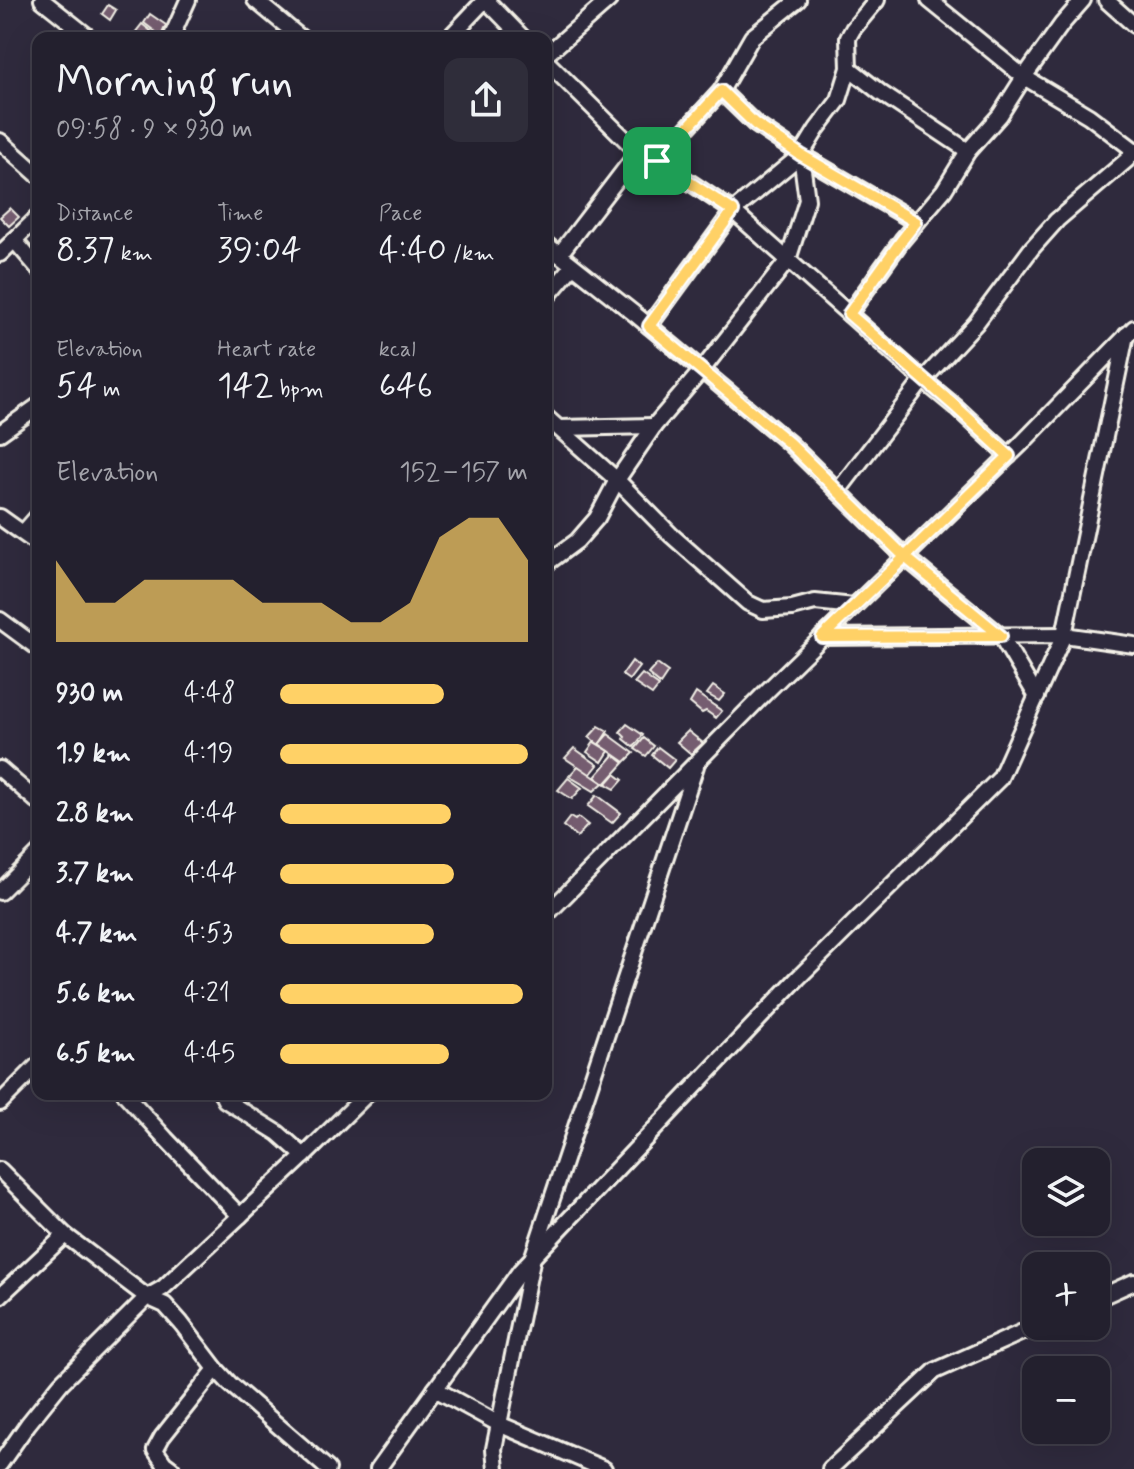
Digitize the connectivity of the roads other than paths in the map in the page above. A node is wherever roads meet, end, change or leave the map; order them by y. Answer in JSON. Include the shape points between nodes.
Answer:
{"nodes":[{"id":1,"x":42,"y":0,"type":"edge"},
{"id":2,"x":188,"y":0,"type":"edge"},
{"id":3,"x":255,"y":0,"type":"edge"},
{"id":4,"x":486,"y":0,"type":"edge"},
{"id":5,"x":609,"y":0,"type":"edge"},
{"id":6,"x":798,"y":0,"type":"edge"},
{"id":7,"x":877,"y":0,"type":"edge"},
{"id":8,"x":929,"y":0,"type":"edge"},
{"id":9,"x":1083,"y":0,"type":"edge"},
{"id":10,"x":1106,"y":0,"type":"edge"},
{"id":11,"x":1134,"y":25,"type":"edge"},
{"id":12,"x":82,"y":32,"type":"edge"},
{"id":13,"x":174,"y":32,"type":"edge"},
{"id":14,"x":294,"y":32,"type":"edge"},
{"id":15,"x":455,"y":32,"type":"edge"},
{"id":16,"x":517,"y":32,"type":"edge"},
{"id":17,"x":552,"y":52,"type":"edge"},
{"id":18,"x":552,"y":64,"type":"edge"},
{"id":19,"x":849,"y":68,"type":"junction"},
{"id":20,"x":1024,"y":77,"type":"junction"},
{"id":21,"x":721,"y":91,"type":"junction"},
{"id":22,"x":0,"y":141,"type":"edge"},
{"id":23,"x":968,"y":151,"type":"junction"},
{"id":24,"x":1134,"y":151,"type":"edge"},
{"id":25,"x":638,"y":152,"type":"junction"},
{"id":26,"x":801,"y":155,"type":"junction"},
{"id":27,"x":657,"y":161,"type":"junction"},
{"id":28,"x":32,"y":170,"type":"edge"},
{"id":29,"x":733,"y":211,"type":"junction"},
{"id":30,"x":916,"y":222,"type":"junction"},
{"id":31,"x":32,"y":223,"type":"edge"},
{"id":32,"x":14,"y":240,"type":"junction"},
{"id":33,"x":552,"y":249,"type":"edge"},
{"id":34,"x":0,"y":254,"type":"edge"},
{"id":35,"x":559,"y":255,"type":"junction"},
{"id":36,"x":788,"y":260,"type":"junction"},
{"id":37,"x":32,"y":261,"type":"edge"},
{"id":38,"x":573,"y":266,"type":"junction"},
{"id":39,"x":552,"y":291,"type":"edge"},
{"id":40,"x":849,"y":314,"type":"junction"},
{"id":41,"x":649,"y":326,"type":"junction"},
{"id":42,"x":1130,"y":331,"type":"edge"},
{"id":43,"x":702,"y":370,"type":"junction"},
{"id":44,"x":923,"y":380,"type":"junction"},
{"id":45,"x":32,"y":410,"type":"edge"},
{"id":46,"x":552,"y":422,"type":"edge"},
{"id":47,"x":654,"y":426,"type":"junction"},
{"id":48,"x":560,"y":428,"type":"junction"},
{"id":49,"x":0,"y":433,"type":"edge"},
{"id":50,"x":1009,"y":456,"type":"junction"},
{"id":51,"x":617,"y":480,"type":"junction"},
{"id":52,"x":838,"y":491,"type":"junction"},
{"id":53,"x":0,"y":517,"type":"edge"},
{"id":54,"x":32,"y":523,"type":"edge"},
{"id":55,"x":23,"y":533,"type":"junction"},
{"id":56,"x":32,"y":540,"type":"edge"},
{"id":57,"x":905,"y":557,"type":"junction"},
{"id":58,"x":552,"y":560,"type":"edge"},
{"id":59,"x":854,"y":606,"type":"junction"},
{"id":60,"x":0,"y":620,"type":"edge"},
{"id":61,"x":1064,"y":635,"type":"junction"},
{"id":62,"x":1001,"y":636,"type":"junction"},
{"id":63,"x":822,"y":637,"type":"junction"},
{"id":64,"x":32,"y":644,"type":"edge"},
{"id":65,"x":1134,"y":645,"type":"edge"},
{"id":66,"x":1037,"y":697,"type":"junction"},
{"id":67,"x":697,"y":762,"type":"junction"},
{"id":68,"x":0,"y":769,"type":"edge"},
{"id":69,"x":32,"y":797,"type":"edge"},
{"id":70,"x":32,"y":860,"type":"edge"},
{"id":71,"x":0,"y":892,"type":"edge"},
{"id":72,"x":552,"y":909,"type":"edge"},
{"id":73,"x":32,"y":1071,"type":"edge"},
{"id":74,"x":130,"y":1100,"type":"edge"},
{"id":75,"x":225,"y":1100,"type":"edge"},
{"id":76,"x":361,"y":1100,"type":"edge"},
{"id":77,"x":0,"y":1103,"type":"edge"},
{"id":78,"x":304,"y":1156,"type":"junction"},
{"id":79,"x":0,"y":1170,"type":"edge"},
{"id":80,"x":240,"y":1216,"type":"junction"},
{"id":81,"x":65,"y":1235,"type":"junction"},
{"id":82,"x":533,"y":1256,"type":"junction"},
{"id":83,"x":1134,"y":1282,"type":"edge"},
{"id":84,"x":1110,"y":1293,"type":"edge"},
{"id":85,"x":0,"y":1296,"type":"edge"},
{"id":86,"x":147,"y":1297,"type":"junction"},
{"id":87,"x":1022,"y":1332,"type":"edge"},
{"id":88,"x":216,"y":1369,"type":"junction"},
{"id":89,"x":435,"y":1389,"type":"junction"},
{"id":90,"x":499,"y":1424,"type":"junction"},
{"id":91,"x":0,"y":1464,"type":"edge"},
{"id":92,"x":172,"y":1469,"type":"edge"},
{"id":93,"x":328,"y":1469,"type":"edge"},
{"id":94,"x":378,"y":1469,"type":"edge"},
{"id":95,"x":496,"y":1469,"type":"edge"},
{"id":96,"x":604,"y":1469,"type":"edge"},
{"id":97,"x":830,"y":1469,"type":"edge"}],
"edges":[{"from":1,"to":12,"type":"street"},
{"from":2,"to":13,"type":"street"},
{"from":3,"to":14,"type":"street"},
{"from":4,"to":15,"type":"street"},
{"from":4,"to":16,"type":"street"},
{"from":5,"to":17,"type":"street"},
{"from":6,"to":21,"type":"street","via":[[752,37]]},
{"from":7,"to":19,"type":"street","via":[[848,38]]},
{"from":8,"to":20,"type":"street"},
{"from":9,"to":20,"type":"street"},
{"from":10,"to":11,"type":"street"},
{"from":18,"to":25,"type":"street"},
{"from":19,"to":23,"type":"street"},
{"from":19,"to":26,"type":"street","via":[[839,100]]},
{"from":20,"to":23,"type":"street"},
{"from":20,"to":24,"type":"street"},
{"from":21,"to":26,"type":"street","via":[[755,124]]},
{"from":21,"to":27,"type":"street"},
{"from":22,"to":28,"type":"street"},
{"from":23,"to":30,"type":"street"},
{"from":24,"to":44,"type":"street","via":[[1057,220],[976,323]]},
{"from":25,"to":27,"type":"street"},
{"from":25,"to":35,"type":"street"},
{"from":26,"to":29,"type":"street"},
{"from":26,"to":30,"type":"street"},
{"from":26,"to":36,"type":"street","via":[[807,200]]},
{"from":27,"to":29,"type":"street"},
{"from":29,"to":36,"type":"street"},
{"from":29,"to":41,"type":"street"},
{"from":30,"to":40,"type":"street"},
{"from":31,"to":32,"type":"street"},
{"from":32,"to":34,"type":"street"},
{"from":32,"to":37,"type":"street"},
{"from":33,"to":35,"type":"street"},
{"from":35,"to":38,"type":"street"},
{"from":36,"to":40,"type":"street"},
{"from":36,"to":43,"type":"street"},
{"from":38,"to":39,"type":"street"},
{"from":38,"to":41,"type":"street"},
{"from":40,"to":44,"type":"street"},
{"from":41,"to":43,"type":"street"},
{"from":42,"to":50,"type":"street"},
{"from":42,"to":61,"type":"street"},
{"from":43,"to":47,"type":"street"},
{"from":43,"to":52,"type":"street"},
{"from":44,"to":50,"type":"street"},
{"from":44,"to":52,"type":"street"},
{"from":45,"to":49,"type":"street"},
{"from":46,"to":48,"type":"street"},
{"from":47,"to":48,"type":"street"},
{"from":47,"to":51,"type":"street"},
{"from":48,"to":51,"type":"street"},
{"from":50,"to":57,"type":"street"},
{"from":51,"to":58,"type":"street","via":[[597,518]]},
{"from":51,"to":59,"type":"street","via":[[748,603],[763,610],[815,602]]},
{"from":52,"to":57,"type":"street"},
{"from":53,"to":55,"type":"street"},
{"from":54,"to":55,"type":"street"},
{"from":55,"to":56,"type":"street"},
{"from":57,"to":59,"type":"street"},
{"from":57,"to":62,"type":"street"},
{"from":59,"to":63,"type":"street"},
{"from":60,"to":64,"type":"street"},
{"from":61,"to":62,"type":"street"},
{"from":61,"to":65,"type":"street"},
{"from":61,"to":66,"type":"street"},
{"from":62,"to":63,"type":"street"},
{"from":62,"to":66,"type":"street"},
{"from":63,"to":67,"type":"street"},
{"from":66,"to":82,"type":"street","via":[[1000,778],[798,978]]},
{"from":67,"to":72,"type":"street"},
{"from":67,"to":82,"type":"street"},
{"from":68,"to":69,"type":"street"},
{"from":70,"to":71,"type":"street"},
{"from":73,"to":77,"type":"street"},
{"from":74,"to":80,"type":"street"},
{"from":75,"to":78,"type":"street"},
{"from":76,"to":78,"type":"street"},
{"from":78,"to":80,"type":"street"},
{"from":79,"to":81,"type":"street"},
{"from":80,"to":86,"type":"street"},
{"from":81,"to":85,"type":"street"},
{"from":81,"to":86,"type":"street"},
{"from":82,"to":89,"type":"street"},
{"from":82,"to":90,"type":"street"},
{"from":83,"to":84,"type":"street"},
{"from":86,"to":88,"type":"street","via":[[165,1305]]},
{"from":86,"to":91,"type":"street","via":[[61,1383]]},
{"from":87,"to":97,"type":"street","via":[[935,1371]]},
{"from":88,"to":92,"type":"street","via":[[155,1450]]},
{"from":88,"to":93,"type":"street"},
{"from":89,"to":90,"type":"street"},
{"from":89,"to":94,"type":"street"},
{"from":90,"to":95,"type":"street"},
{"from":90,"to":96,"type":"street"}]}
